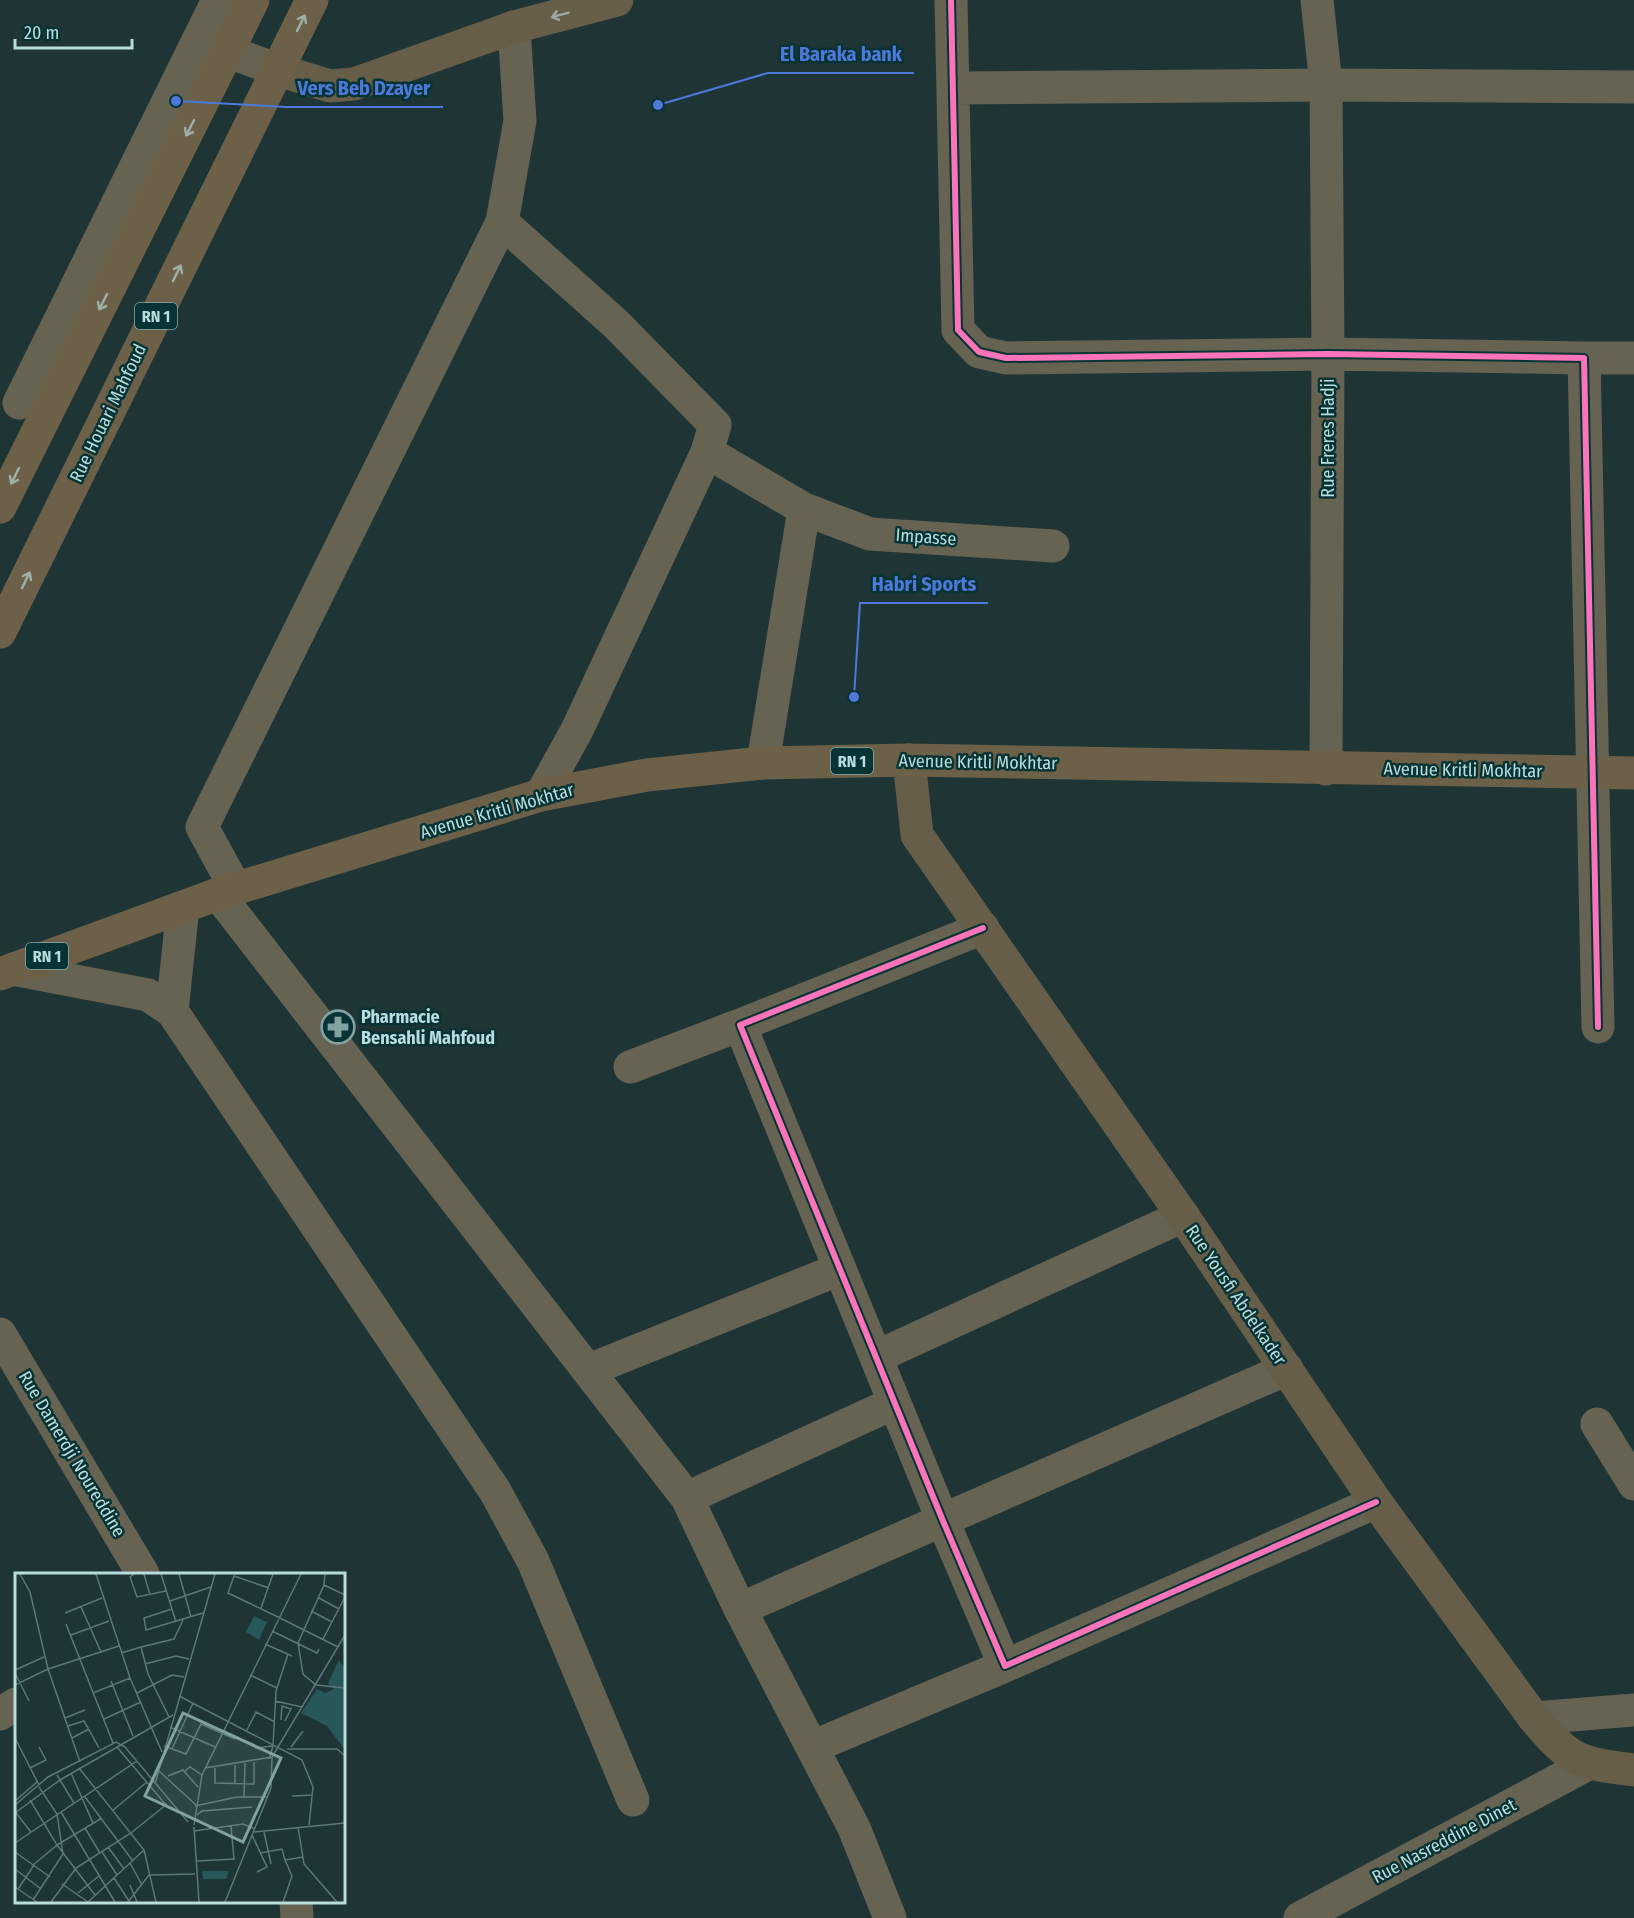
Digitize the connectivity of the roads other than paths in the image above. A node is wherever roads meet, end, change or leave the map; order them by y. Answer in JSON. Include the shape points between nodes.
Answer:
{"nodes":[{"id":1,"x":218,"y":0,"type":"edge"},
{"id":2,"x":253,"y":0,"type":"edge"},
{"id":3,"x":312,"y":0,"type":"edge"},
{"id":4,"x":617,"y":0,"type":"edge"},
{"id":5,"x":951,"y":0,"type":"edge"},
{"id":6,"x":1317,"y":0,"type":"edge"},
{"id":7,"x":514,"y":27,"type":"junction"},
{"id":8,"x":198,"y":40,"type":"junction"},
{"id":9,"x":228,"y":52,"type":"junction"},
{"id":10,"x":278,"y":70,"type":"junction"},
{"id":11,"x":1326,"y":85,"type":"junction"},
{"id":12,"x":1634,"y":87,"type":"edge"},
{"id":13,"x":955,"y":88,"type":"junction"},
{"id":14,"x":502,"y":222,"type":"junction"},
{"id":15,"x":1328,"y":354,"type":"junction"},
{"id":16,"x":1584,"y":358,"type":"junction"},
{"id":17,"x":1634,"y":358,"type":"edge"},
{"id":18,"x":21,"y":404,"type":"edge"},
{"id":19,"x":707,"y":452,"type":"junction"},
{"id":20,"x":0,"y":507,"type":"edge"},
{"id":21,"x":804,"y":509,"type":"junction"},
{"id":22,"x":1053,"y":546,"type":"dead end"},
{"id":23,"x":0,"y":632,"type":"edge"},
{"id":24,"x":909,"y":760,"type":"junction"},
{"id":25,"x":764,"y":763,"type":"junction"},
{"id":26,"x":1326,"y":769,"type":"junction"},
{"id":27,"x":1594,"y":772,"type":"junction"},
{"id":28,"x":1634,"y":773,"type":"edge"},
{"id":29,"x":541,"y":795,"type":"junction"},
{"id":30,"x":227,"y":892,"type":"junction"},
{"id":31,"x":183,"y":907,"type":"junction"},
{"id":32,"x":983,"y":928,"type":"junction"},
{"id":33,"x":4,"y":963,"type":"edge"},
{"id":34,"x":172,"y":1011,"type":"junction"},
{"id":35,"x":740,"y":1025,"type":"junction"},
{"id":36,"x":1598,"y":1027,"type":"dead end"},
{"id":37,"x":630,"y":1067,"type":"dead end"},
{"id":38,"x":1183,"y":1216,"type":"junction"},
{"id":39,"x":840,"y":1269,"type":"junction"},
{"id":40,"x":0,"y":1334,"type":"edge"},
{"id":41,"x":876,"y":1357,"type":"junction"},
{"id":42,"x":1287,"y":1369,"type":"junction"},
{"id":43,"x":589,"y":1370,"type":"junction"},
{"id":44,"x":894,"y":1403,"type":"junction"},
{"id":45,"x":1597,"y":1424,"type":"dead end"},
{"id":46,"x":1634,"y":1484,"type":"edge"},
{"id":47,"x":687,"y":1498,"type":"junction"},
{"id":48,"x":1376,"y":1502,"type":"junction"},
{"id":49,"x":943,"y":1521,"type":"junction"},
{"id":50,"x":142,"y":1573,"type":"edge"},
{"id":51,"x":740,"y":1610,"type":"junction"},
{"id":52,"x":1005,"y":1666,"type":"junction"},
{"id":53,"x":15,"y":1705,"type":"edge"},
{"id":54,"x":1634,"y":1710,"type":"edge"},
{"id":55,"x":0,"y":1714,"type":"edge"},
{"id":56,"x":1534,"y":1718,"type":"junction"},
{"id":57,"x":812,"y":1747,"type":"junction"},
{"id":58,"x":1588,"y":1764,"type":"junction"},
{"id":59,"x":1634,"y":1770,"type":"edge"},
{"id":60,"x":633,"y":1800,"type":"dead end"},
{"id":61,"x":296,"y":1903,"type":"edge"},
{"id":62,"x":297,"y":1918,"type":"edge"},
{"id":63,"x":890,"y":1918,"type":"edge"},
{"id":64,"x":1300,"y":1918,"type":"edge"}],
"edges":[{"from":1,"to":8,"type":"street"},
{"from":2,"to":9,"type":"main road"},
{"from":10,"to":3,"type":"main road","name":"Rue Houari Mahfoud","number":"RN 1","one_way":true},
{"from":4,"to":7,"type":"main road","one_way":true},
{"from":5,"to":13,"type":"street"},
{"from":6,"to":11,"type":"street","name":"Rue Freres Hadji"},
{"from":7,"to":10,"type":"main road","via":[[354,84],[330,86]]},
{"from":7,"to":14,"type":"street","via":[[520,121]]},
{"from":8,"to":9,"type":"street"},
{"from":8,"to":18,"type":"street"},
{"from":9,"to":10,"type":"street"},
{"from":9,"to":18,"type":"main road","one_way":true},
{"from":23,"to":10,"type":"main road","name":"Rue Houari Mahfoud","number":"RN 1","one_way":true},
{"from":11,"to":12,"type":"street"},
{"from":11,"to":13,"type":"street"},
{"from":11,"to":15,"type":"street","name":"Rue Freres Hadji"},
{"from":13,"to":15,"type":"street","via":[[958,330],[979,352],[1006,358]]},
{"from":14,"to":19,"type":"street","via":[[616,324],[715,425]]},
{"from":14,"to":30,"type":"street","via":[[202,826]]},
{"from":15,"to":16,"type":"street"},
{"from":15,"to":26,"type":"street","name":"Rue Freres Hadji"},
{"from":16,"to":17,"type":"street"},
{"from":16,"to":27,"type":"street"},
{"from":18,"to":20,"type":"main road","one_way":true},
{"from":19,"to":21,"type":"street","name":"Impasse"},
{"from":19,"to":29,"type":"street","via":[[577,730]]},
{"from":21,"to":22,"type":"street","name":"Impasse","via":[[870,534]]},
{"from":21,"to":25,"type":"street"},
{"from":24,"to":25,"type":"main road","name":"Avenue Kritli Mokhtar","number":"RN 1"},
{"from":24,"to":26,"type":"main road","name":"Avenue Kritli Mokhtar","number":"RN 1"},
{"from":24,"to":32,"type":"main road","name":"Rue Yousfi Abdelkader","via":[[917,835]]},
{"from":25,"to":29,"type":"main road","name":"Avenue Kritli Mokhtar","number":"RN 1","via":[[647,775]]},
{"from":26,"to":27,"type":"main road","name":"Avenue Kritli Mokhtar","number":"RN 1"},
{"from":27,"to":28,"type":"main road","name":"Avenue Kritli Mokhtar","number":"RN 1"},
{"from":27,"to":36,"type":"street"},
{"from":29,"to":30,"type":"main road","name":"Avenue Kritli Mokhtar","number":"RN 1"},
{"from":30,"to":31,"type":"main road","name":"Avenue Kritli Mokhtar","number":"RN 1"},
{"from":30,"to":43,"type":"street"},
{"from":31,"to":33,"type":"main road","name":"Avenue Kritli Mokhtar","number":"RN 1","via":[[94,939]]},
{"from":31,"to":34,"type":"street"},
{"from":32,"to":35,"type":"street"},
{"from":32,"to":38,"type":"main road","name":"Rue Yousfi Abdelkader"},
{"from":33,"to":34,"type":"street","via":[[148,995]]},
{"from":34,"to":60,"type":"street","via":[[495,1491],[533,1561]]},
{"from":35,"to":37,"type":"street"},
{"from":35,"to":39,"type":"street"},
{"from":38,"to":41,"type":"street"},
{"from":38,"to":42,"type":"main road","name":"Rue Yousfi Abdelkader"},
{"from":39,"to":41,"type":"street"},
{"from":39,"to":43,"type":"street"},
{"from":40,"to":50,"type":"street","name":"Rue Damerdji Noureddine"},
{"from":41,"to":44,"type":"street"},
{"from":42,"to":48,"type":"main road","name":"Rue Yousfi Abdelkader"},
{"from":42,"to":49,"type":"street"},
{"from":43,"to":47,"type":"street"},
{"from":44,"to":47,"type":"street"},
{"from":44,"to":49,"type":"street"},
{"from":45,"to":46,"type":"street"},
{"from":47,"to":51,"type":"street"},
{"from":48,"to":52,"type":"street"},
{"from":48,"to":56,"type":"main road","name":"Rue Yousfi Abdelkader"},
{"from":49,"to":51,"type":"street"},
{"from":49,"to":52,"type":"street"},
{"from":51,"to":57,"type":"street"},
{"from":52,"to":57,"type":"street"},
{"from":53,"to":55,"type":"street"},
{"from":54,"to":56,"type":"street"},
{"from":56,"to":58,"type":"main road","name":"Rue Yousfi Abdelkader","via":[[1559,1748]]},
{"from":57,"to":63,"type":"street","via":[[854,1828]]},
{"from":58,"to":59,"type":"main road","name":"Rue Yousfi Abdelkader"},
{"from":58,"to":64,"type":"street","name":"Rue Nasreddine Dinet"},
{"from":61,"to":62,"type":"street"}]}
